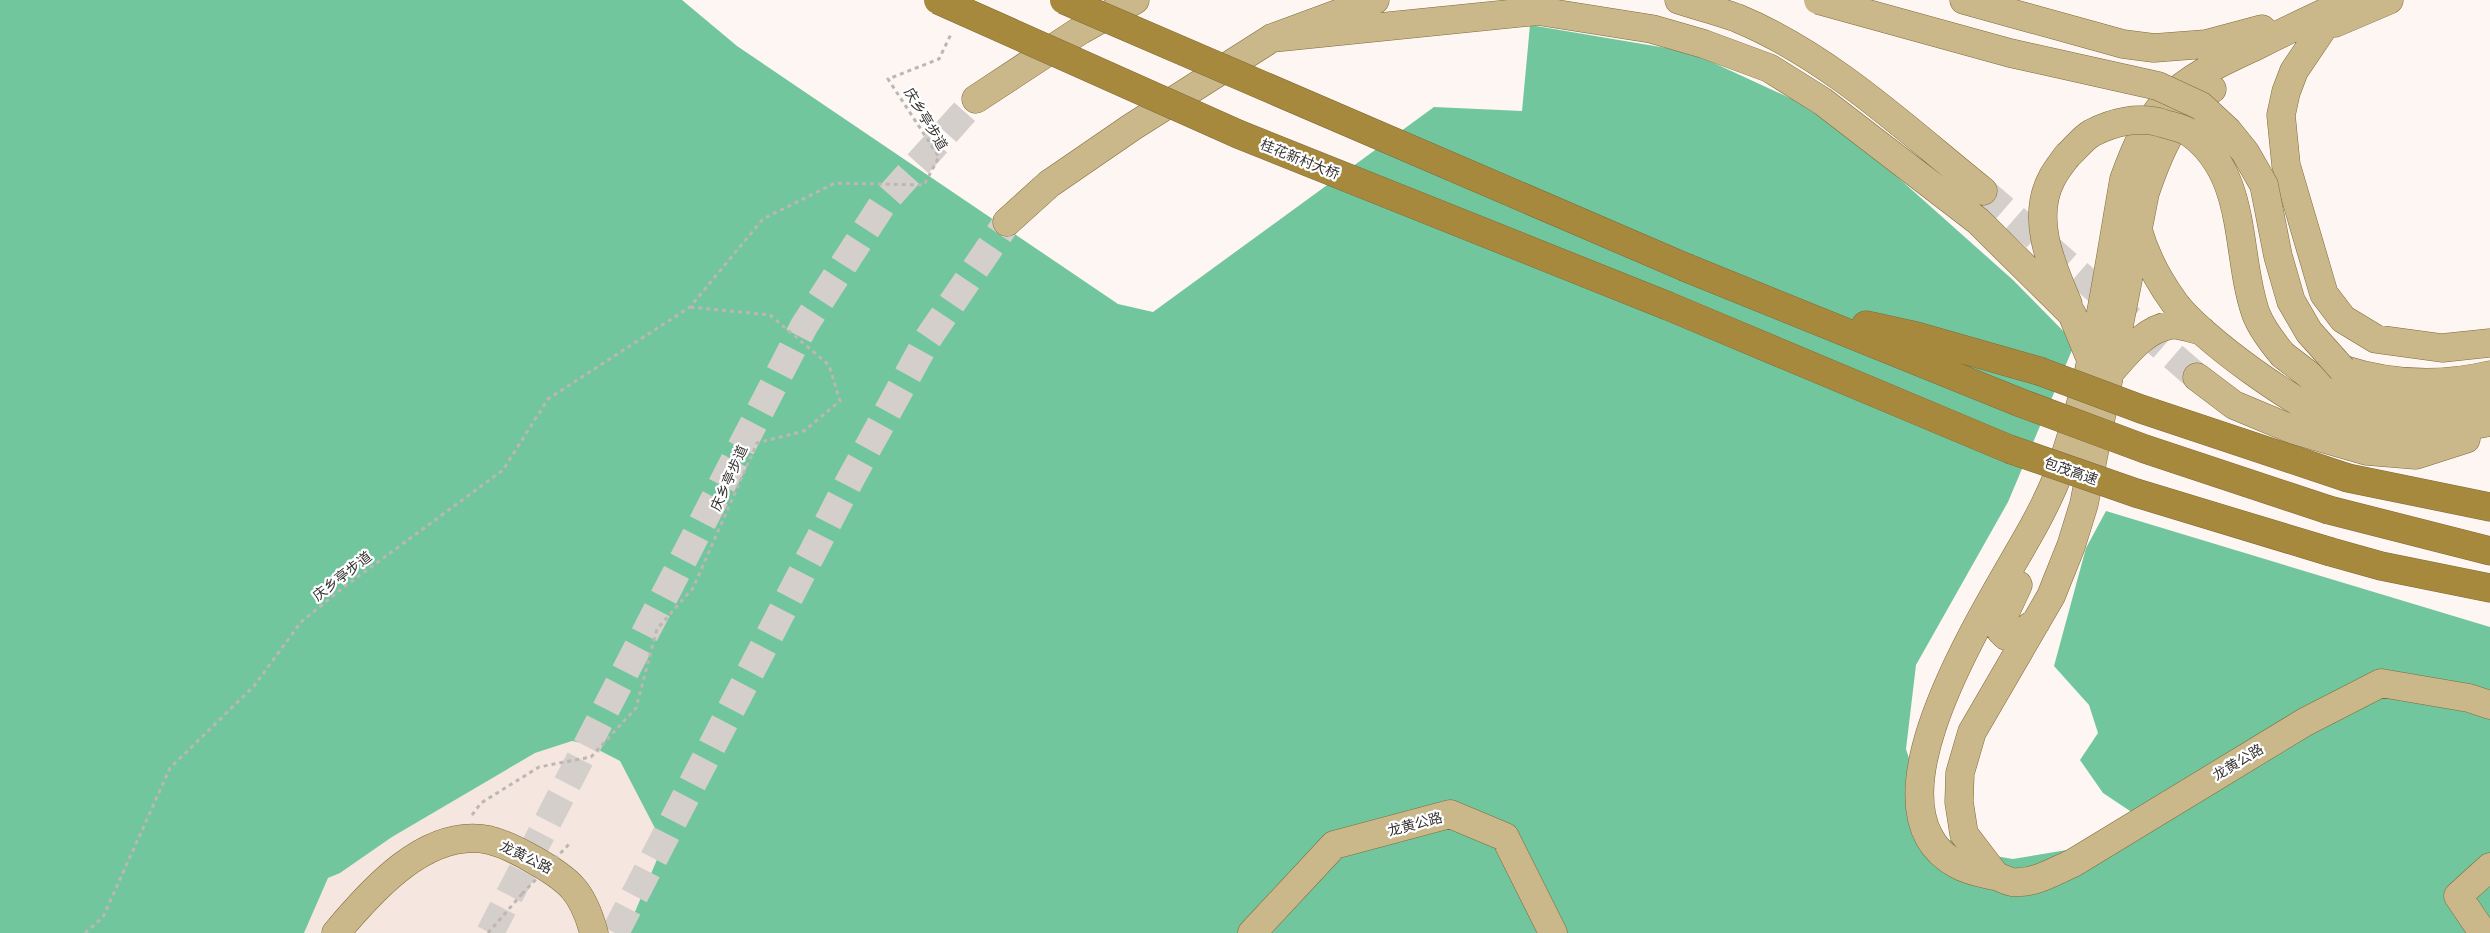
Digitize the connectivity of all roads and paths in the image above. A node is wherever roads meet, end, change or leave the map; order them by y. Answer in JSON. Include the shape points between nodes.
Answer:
{"nodes":[{"id":1,"x":938,"y":0,"type":"edge"},
{"id":2,"x":1064,"y":0,"type":"edge"},
{"id":3,"x":1135,"y":0,"type":"edge"},
{"id":4,"x":1375,"y":0,"type":"edge"},
{"id":5,"x":1679,"y":0,"type":"edge"},
{"id":6,"x":1818,"y":0,"type":"edge"},
{"id":7,"x":1964,"y":0,"type":"edge"},
{"id":8,"x":2353,"y":0,"type":"edge"},
{"id":9,"x":2390,"y":0,"type":"edge"},
{"id":10,"x":2323,"y":20,"type":"junction"},
{"id":11,"x":956,"y":25,"type":"dead end"},
{"id":12,"x":1272,"y":38,"type":"junction"},
{"id":13,"x":976,"y":99,"type":"tunnel mouth"},
{"id":14,"x":2124,"y":179,"type":"junction"},
{"id":15,"x":1983,"y":191,"type":"tunnel mouth"},
{"id":16,"x":1007,"y":222,"type":"tunnel mouth"},
{"id":17,"x":2138,"y":232,"type":"junction"},
{"id":18,"x":1668,"y":306,"type":"joint"},
{"id":19,"x":1785,"y":306,"type":"junction"},
{"id":20,"x":690,"y":307,"type":"junction"},
{"id":21,"x":2072,"y":314,"type":"junction"},
{"id":22,"x":2202,"y":331,"type":"junction"},
{"id":23,"x":2490,"y":343,"type":"edge"},
{"id":24,"x":2101,"y":366,"type":"junction"},
{"id":25,"x":2490,"y":375,"type":"edge"},
{"id":26,"x":2197,"y":377,"type":"tunnel mouth"},
{"id":27,"x":2490,"y":402,"type":"edge"},
{"id":28,"x":2490,"y":422,"type":"edge"},
{"id":29,"x":2490,"y":432,"type":"edge"},
{"id":30,"x":2052,"y":485,"type":"junction"},
{"id":31,"x":2490,"y":507,"type":"edge"},
{"id":32,"x":2490,"y":551,"type":"edge"},
{"id":33,"x":2381,"y":566,"type":"junction"},
{"id":34,"x":2490,"y":588,"type":"edge"},
{"id":35,"x":2490,"y":601,"type":"edge"},
{"id":36,"x":2036,"y":622,"type":"junction"},
{"id":37,"x":2490,"y":705,"type":"edge"},
{"id":38,"x":455,"y":840,"type":"junction"},
{"id":39,"x":571,"y":842,"type":"dead end"},
{"id":40,"x":2490,"y":867,"type":"edge"},
{"id":41,"x":1996,"y":876,"type":"junction"},
{"id":42,"x":85,"y":933,"type":"edge"},
{"id":43,"x":336,"y":933,"type":"edge"},
{"id":44,"x":488,"y":933,"type":"edge"},
{"id":45,"x":594,"y":933,"type":"edge"},
{"id":46,"x":1252,"y":933,"type":"edge"},
{"id":47,"x":1553,"y":933,"type":"edge"},
{"id":48,"x":2483,"y":933,"type":"edge"}],
"edges":[{"from":1,"to":18,"type":"highway","name":"桂花新村大桥","bridge":true,"via":[[1238,134]]},
{"from":2,"to":19,"type":"highway","bridge":true,"via":[[1688,268]]},
{"from":3,"to":13,"type":"main road","bridge":true,"via":[[1081,30]]},
{"from":4,"to":12,"type":"main road"},
{"from":5,"to":15,"type":"main road","via":[[1737,19],[1792,47],[1865,96]]},
{"from":6,"to":25,"type":"main road","bridge":true,"via":[[2010,53],[2158,86],[2201,106],[2234,138],[2264,185],[2291,301],[2309,332],[2342,369],[2399,383],[2438,383]]},
{"from":7,"to":10,"type":"main road","via":[[2123,44],[2154,48],[2206,44]]},
{"from":8,"to":10,"type":"main road"},
{"from":9,"to":10,"type":"main road"},
{"from":10,"to":14,"type":"main road","via":[[2214,66],[2188,82],[2165,102],[2148,125]]},
{"from":10,"to":17,"type":"main road","via":[[2202,96],[2184,113],[2168,135],[2156,162],[2145,194]]},
{"from":10,"to":23,"type":"main road","via":[[2294,71],[2281,115],[2286,165],[2324,294],[2344,320],[2376,339],[2442,348]]},
{"from":11,"to":20,"type":"path","name":"庆乡亭步道","via":[[939,59],[888,79],[939,157],[924,185],[835,183],[763,219]]},
{"from":12,"to":16,"type":"main road","bridge":true,"via":[[1049,184]]},
{"from":12,"to":21,"type":"main road","via":[[1538,11],[1652,29],[1704,44],[1769,68],[1822,100],[1978,221]]},
{"from":14,"to":17,"type":"main road"},
{"from":14,"to":24,"type":"main road"},
{"from":17,"to":22,"type":"main road","via":[[2174,302]]},
{"from":17,"to":24,"type":"main road"},
{"from":18,"to":33,"type":"highway","name":"包茂高速","bridge":true,"via":[[2009,449],[2136,493]]},
{"from":19,"to":31,"type":"highway","bridge":true,"via":[[1916,336],[2039,372],[2348,478]]},
{"from":19,"to":32,"type":"highway","bridge":true,"via":[[2145,449],[2329,510]]},
{"from":20,"to":38,"type":"path","name":"庆乡亭步道","via":[[770,315],[828,365],[840,401],[804,431],[757,443],[693,588],[657,629],[636,708],[591,757],[539,767],[480,803]]},
{"from":20,"to":42,"type":"path","name":"庆乡亭步道","via":[[548,399],[503,470],[301,622],[254,686],[170,768],[103,917]]},
{"from":21,"to":24,"type":"main road"},
{"from":21,"to":27,"type":"main road","bridge":true,"via":[[2049,259],[2042,221],[2051,180],[2067,156],[2091,134],[2117,123],[2155,121],[2190,132],[2221,167],[2236,206],[2256,313],[2266,334],[2283,355],[2330,391],[2360,401],[2391,408],[2434,410]]},
{"from":22,"to":24,"type":"main road","via":[[2171,325],[2147,336]]},
{"from":22,"to":28,"type":"main road","via":[[2297,402],[2342,422],[2398,430],[2435,431]]},
{"from":24,"to":30,"type":"main road"},
{"from":24,"to":36,"type":"main road","via":[[2084,504],[2051,596]]},
{"from":26,"to":29,"type":"main road","via":[[2234,405],[2294,430],[2366,451],[2416,455]]},
{"from":30,"to":36,"type":"main road","via":[[2039,532],[2005,613],[2001,631],[2014,638]]},
{"from":30,"to":41,"type":"main road","name":"龙黄公路","via":[[2038,517],[1955,666],[1934,719],[1919,786],[1920,819],[1930,841],[1948,860],[1972,872]]},
{"from":33,"to":34,"type":"highway","name":"包茂高速"},
{"from":33,"to":35,"type":"highway"},
{"from":36,"to":41,"type":"main road","via":[[1972,732],[1960,773],[1959,802],[1964,834]]},
{"from":37,"to":41,"type":"main road","name":"龙黄公路","via":[[2469,698],[2381,683],[2306,722],[2073,863],[2039,879],[2011,882]]},
{"from":38,"to":43,"type":"main road","name":"龙黄公路","via":[[413,857],[370,893]]},
{"from":38,"to":45,"type":"main road","name":"龙黄公路","via":[[487,840],[514,848],[562,875],[587,906]]},
{"from":39,"to":44,"type":"path","bridge":true},
{"from":40,"to":48,"type":"main road","via":[[2458,896]]},
{"from":46,"to":47,"type":"main road","name":"龙黄公路","via":[[1334,845],[1450,814],[1505,837]]}]}
